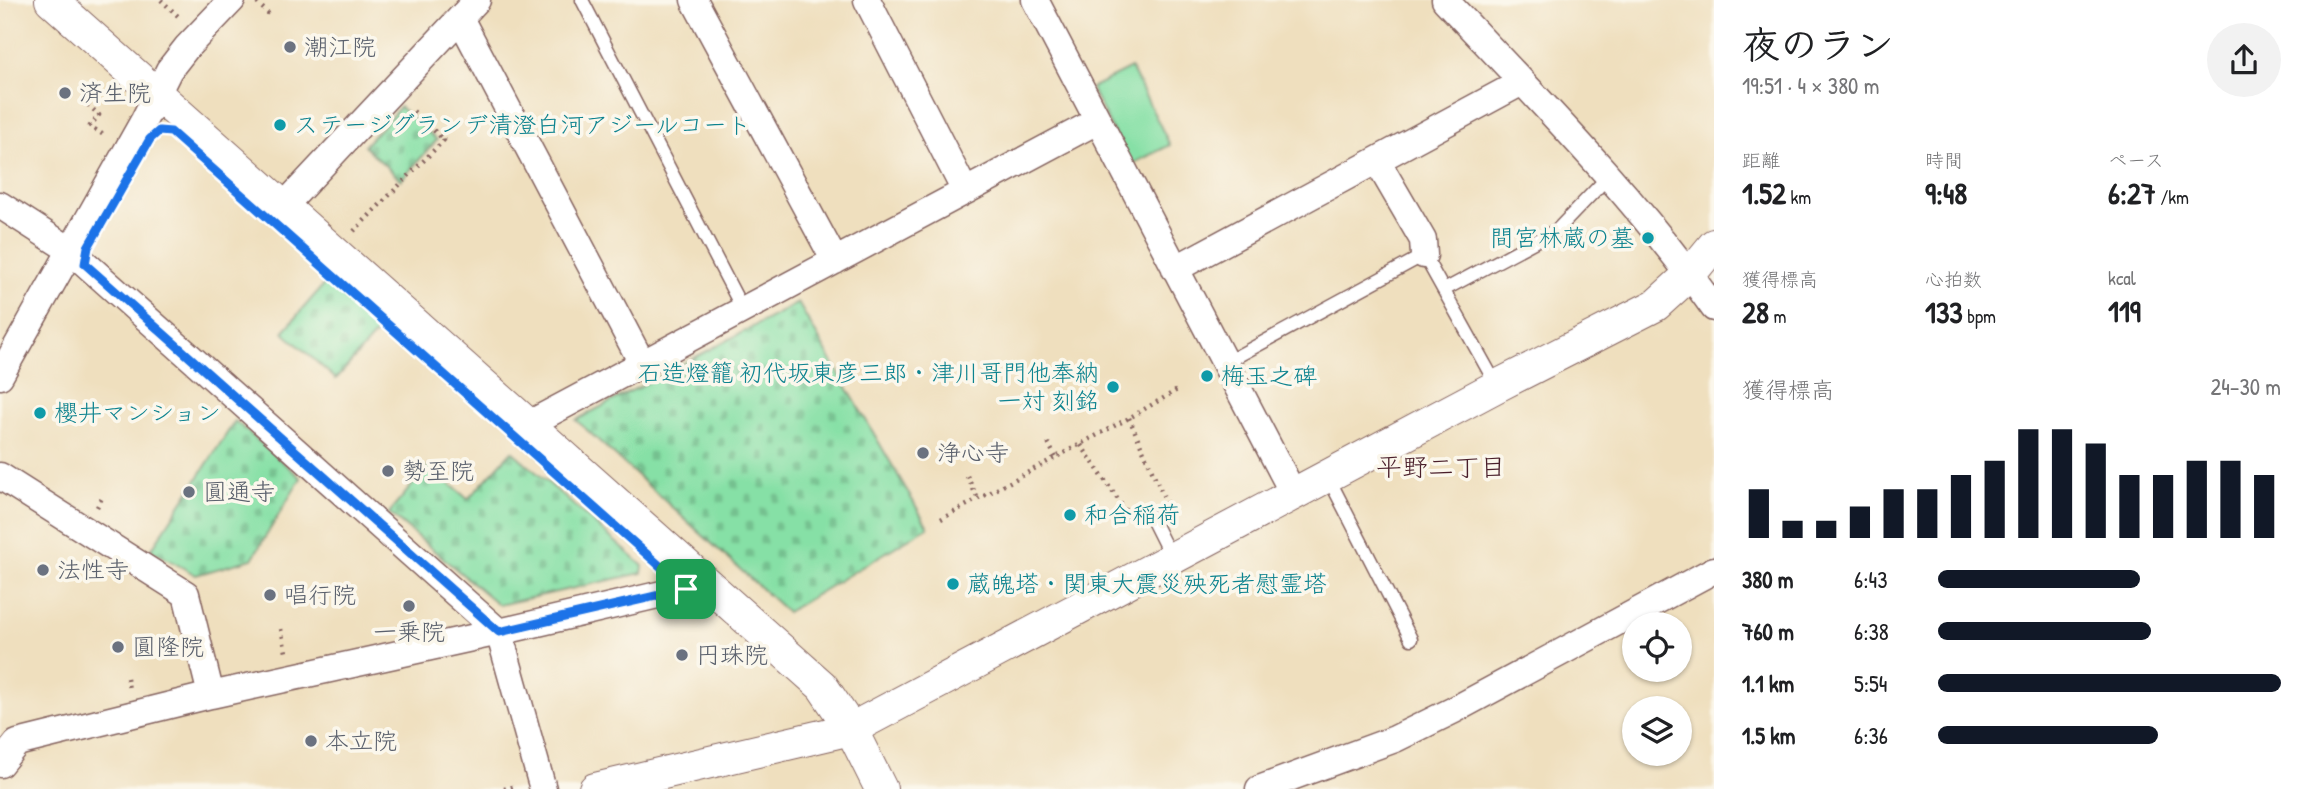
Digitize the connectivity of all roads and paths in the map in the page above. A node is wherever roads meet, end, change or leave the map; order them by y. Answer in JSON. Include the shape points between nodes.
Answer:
{"nodes":[{"id":1,"x":51,"y":0,"type":"edge"},
{"id":2,"x":161,"y":0,"type":"edge"},
{"id":3,"x":232,"y":0,"type":"edge"},
{"id":4,"x":582,"y":0,"type":"edge"},
{"id":5,"x":694,"y":0,"type":"edge"},
{"id":6,"x":867,"y":0,"type":"edge"},
{"id":7,"x":1035,"y":0,"type":"edge"},
{"id":8,"x":1445,"y":0,"type":"edge"},
{"id":9,"x":254,"y":1,"type":"edge"},
{"id":10,"x":469,"y":9,"type":"edge"},
{"id":11,"x":271,"y":16,"type":"dead end"},
{"id":12,"x":185,"y":22,"type":"dead end"},
{"id":13,"x":1522,"y":82,"type":"junction"},
{"id":14,"x":156,"y":92,"type":"junction"},
{"id":15,"x":391,"y":92,"type":"junction"},
{"id":16,"x":83,"y":100,"type":"dead end"},
{"id":17,"x":1097,"y":121,"type":"junction"},
{"id":18,"x":109,"y":138,"type":"dead end"},
{"id":19,"x":1377,"y":161,"type":"junction"},
{"id":20,"x":1608,"y":177,"type":"junction"},
{"id":21,"x":965,"y":191,"type":"junction"},
{"id":22,"x":0,"y":205,"type":"edge"},
{"id":23,"x":283,"y":207,"type":"junction"},
{"id":24,"x":1714,"y":245,"type":"edge"},
{"id":25,"x":70,"y":250,"type":"junction"},
{"id":26,"x":334,"y":252,"type":"junction"},
{"id":27,"x":1424,"y":255,"type":"junction"},
{"id":28,"x":835,"y":261,"type":"junction"},
{"id":29,"x":1175,"y":269,"type":"junction"},
{"id":30,"x":1690,"y":274,"type":"junction"},
{"id":31,"x":1444,"y":290,"type":"junction"},
{"id":32,"x":1714,"y":307,"type":"edge"},
{"id":33,"x":743,"y":310,"type":"junction"},
{"id":34,"x":642,"y":363,"type":"junction"},
{"id":35,"x":1225,"y":363,"type":"junction"},
{"id":36,"x":0,"y":376,"type":"edge"},
{"id":37,"x":1497,"y":386,"type":"junction"},
{"id":38,"x":1179,"y":388,"type":"dead end"},
{"id":39,"x":1129,"y":418,"type":"junction"},
{"id":40,"x":529,"y":424,"type":"junction"},
{"id":41,"x":1048,"y":443,"type":"dead end"},
{"id":42,"x":1081,"y":444,"type":"junction"},
{"id":43,"x":1056,"y":458,"type":"junction"},
{"id":44,"x":0,"y":476,"type":"edge"},
{"id":45,"x":967,"y":476,"type":"dead end"},
{"id":46,"x":1328,"y":477,"type":"junction"},
{"id":47,"x":1294,"y":495,"type":"junction"},
{"id":48,"x":978,"y":499,"type":"junction"},
{"id":49,"x":1150,"y":515,"type":"junction"},
{"id":50,"x":941,"y":519,"type":"dead end"},
{"id":51,"x":1172,"y":559,"type":"junction"},
{"id":52,"x":1714,"y":569,"type":"edge"},
{"id":53,"x":709,"y":583,"type":"junction"},
{"id":54,"x":499,"y":632,"type":"junction"},
{"id":55,"x":1412,"y":639,"type":"dead end"},
{"id":56,"x":211,"y":695,"type":"junction"},
{"id":57,"x":851,"y":729,"type":"junction"},
{"id":58,"x":3,"y":754,"type":"edge"},
{"id":59,"x":543,"y":789,"type":"edge"},
{"id":60,"x":595,"y":789,"type":"edge"},
{"id":61,"x":881,"y":789,"type":"edge"},
{"id":62,"x":1259,"y":789,"type":"edge"}],
"edges":[{"from":1,"to":14,"type":"street"},
{"from":2,"to":12,"type":"path"},
{"from":3,"to":14,"type":"street","via":[[187,47]]},
{"from":4,"to":33,"type":"lane"},
{"from":5,"to":28,"type":"street"},
{"from":6,"to":21,"type":"street"},
{"from":7,"to":17,"type":"street"},
{"from":8,"to":13,"type":"street"},
{"from":9,"to":11,"type":"path"},
{"from":10,"to":15,"type":"street"},
{"from":10,"to":34,"type":"street"},
{"from":13,"to":19,"type":"street"},
{"from":13,"to":20,"type":"street"},
{"from":14,"to":23,"type":"street"},
{"from":14,"to":25,"type":"street"},
{"from":15,"to":23,"type":"street"},
{"from":15,"to":26,"type":"path","via":[[444,140]]},
{"from":16,"to":18,"type":"path","via":[[99,114],[90,127]]},
{"from":17,"to":21,"type":"street"},
{"from":17,"to":29,"type":"street"},
{"from":19,"to":27,"type":"street","via":[[1423,240]]},
{"from":19,"to":29,"type":"street"},
{"from":20,"to":30,"type":"street"},
{"from":20,"to":31,"type":"lane","via":[[1558,229]]},
{"from":21,"to":28,"type":"street"},
{"from":22,"to":25,"type":"street"},
{"from":23,"to":26,"type":"street"},
{"from":24,"to":30,"type":"street"},
{"from":25,"to":36,"type":"street"},
{"from":25,"to":54,"type":"street"},
{"from":26,"to":40,"type":"street"},
{"from":27,"to":31,"type":"lane"},
{"from":27,"to":35,"type":"lane"},
{"from":28,"to":33,"type":"street"},
{"from":29,"to":35,"type":"street"},
{"from":30,"to":32,"type":"street"},
{"from":30,"to":37,"type":"street","via":[[1656,305]]},
{"from":31,"to":37,"type":"lane"},
{"from":33,"to":34,"type":"street"},
{"from":34,"to":40,"type":"street"},
{"from":35,"to":47,"type":"street"},
{"from":37,"to":46,"type":"street"},
{"from":38,"to":39,"type":"path"},
{"from":39,"to":42,"type":"path"},
{"from":39,"to":49,"type":"path","via":[[1167,505]]},
{"from":40,"to":53,"type":"street"},
{"from":41,"to":43,"type":"path"},
{"from":42,"to":43,"type":"path"},
{"from":42,"to":49,"type":"path","via":[[1134,524]]},
{"from":43,"to":48,"type":"path"},
{"from":44,"to":56,"type":"street","via":[[186,594]]},
{"from":45,"to":48,"type":"path"},
{"from":46,"to":47,"type":"street"},
{"from":46,"to":55,"type":"lane"},
{"from":47,"to":51,"type":"street"},
{"from":48,"to":50,"type":"path"},
{"from":49,"to":51,"type":"lane"},
{"from":51,"to":57,"type":"street"},
{"from":52,"to":62,"type":"street","via":[[1395,739]]},
{"from":53,"to":54,"type":"street"},
{"from":53,"to":57,"type":"street","via":[[822,686]]},
{"from":54,"to":56,"type":"street"},
{"from":54,"to":59,"type":"street"},
{"from":56,"to":58,"type":"street","via":[[17,743]]},
{"from":57,"to":60,"type":"street"},
{"from":57,"to":61,"type":"street"}]}
